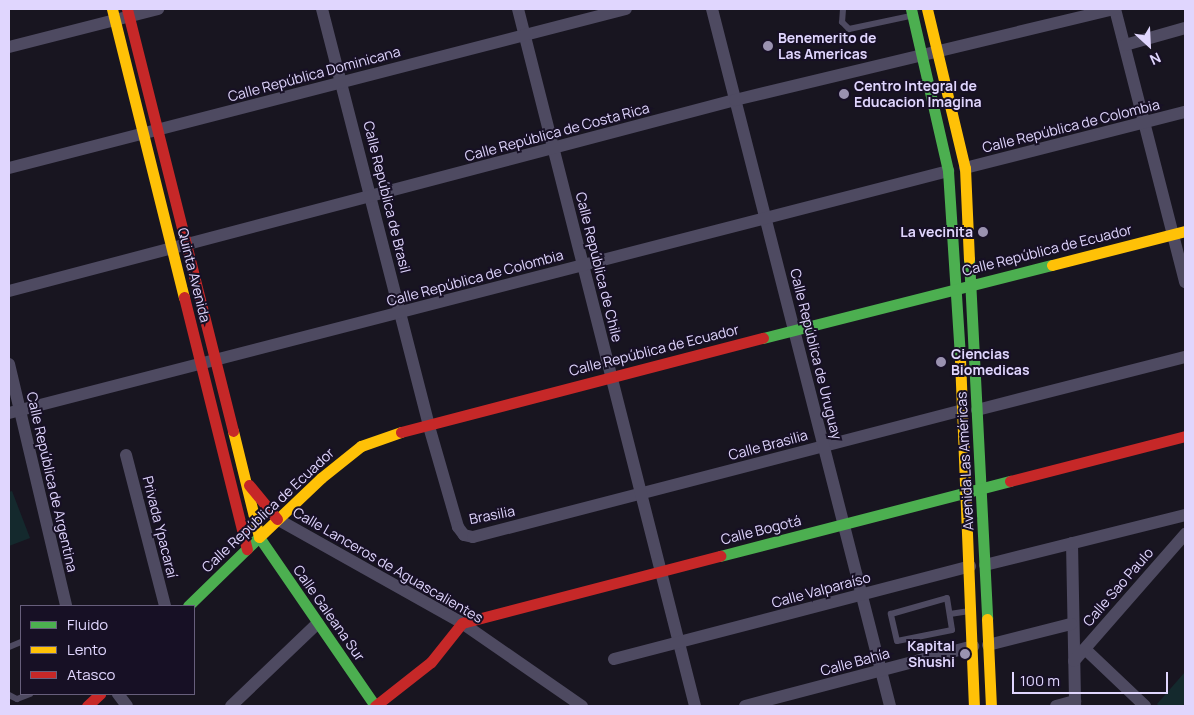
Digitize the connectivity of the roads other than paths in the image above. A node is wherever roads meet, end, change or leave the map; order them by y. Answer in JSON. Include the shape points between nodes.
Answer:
{"nodes":[{"id":1,"x":158,"y":9,"type":"edge"},
{"id":2,"x":322,"y":9,"type":"edge"},
{"id":3,"x":518,"y":9,"type":"edge"},
{"id":4,"x":626,"y":9,"type":"edge"},
{"id":5,"x":712,"y":9,"type":"edge"},
{"id":6,"x":843,"y":9,"type":"edge"},
{"id":7,"x":927,"y":9,"type":"edge"},
{"id":8,"x":1115,"y":9,"type":"edge"},
{"id":9,"x":912,"y":12,"type":"edge"},
{"id":10,"x":128,"y":13,"type":"edge"},
{"id":11,"x":114,"y":14,"type":"edge"},
{"id":12,"x":1185,"y":28,"type":"edge"},
{"id":13,"x":525,"y":35,"type":"junction"},
{"id":14,"x":1125,"y":45,"type":"junction"},
{"id":15,"x":9,"y":47,"type":"edge"},
{"id":16,"x":937,"y":53,"type":"junction"},
{"id":17,"x":922,"y":56,"type":"junction"},
{"id":18,"x":341,"y":82,"type":"junction"},
{"id":19,"x":735,"y":100,"type":"junction"},
{"id":20,"x":1185,"y":112,"type":"edge"},
{"id":21,"x":1144,"y":123,"type":"junction"},
{"id":22,"x":157,"y":130,"type":"junction"},
{"id":23,"x":144,"y":133,"type":"junction"},
{"id":24,"x":554,"y":148,"type":"junction"},
{"id":25,"x":9,"y":168,"type":"edge"},
{"id":26,"x":965,"y":168,"type":"junction"},
{"id":27,"x":948,"y":171,"type":"junction"},
{"id":28,"x":371,"y":196,"type":"junction"},
{"id":29,"x":766,"y":218,"type":"junction"},
{"id":30,"x":1179,"y":232,"type":"edge"},
{"id":31,"x":186,"y":245,"type":"junction"},
{"id":32,"x":172,"y":249,"type":"junction"},
{"id":33,"x":583,"y":265,"type":"junction"},
{"id":34,"x":1185,"y":282,"type":"edge"},
{"id":35,"x":970,"y":285,"type":"junction"},
{"id":36,"x":957,"y":288,"type":"junction"},
{"id":37,"x":9,"y":291,"type":"edge"},
{"id":38,"x":401,"y":312,"type":"junction"},
{"id":39,"x":794,"y":330,"type":"junction"},
{"id":40,"x":1185,"y":357,"type":"edge"},
{"id":41,"x":215,"y":360,"type":"junction"},
{"id":42,"x":9,"y":364,"type":"edge"},
{"id":43,"x":201,"y":364,"type":"junction"},
{"id":44,"x":611,"y":376,"type":"junction"},
{"id":45,"x":963,"y":410,"type":"junction"},
{"id":46,"x":977,"y":410,"type":"junction"},
{"id":47,"x":15,"y":412,"type":"edge"},
{"id":48,"x":428,"y":423,"type":"junction"},
{"id":49,"x":1185,"y":436,"type":"edge"},
{"id":50,"x":824,"y":446,"type":"junction"},
{"id":51,"x":126,"y":455,"type":"dead end"},
{"id":52,"x":245,"y":480,"type":"junction"},
{"id":53,"x":980,"y":489,"type":"junction"},
{"id":54,"x":966,"y":493,"type":"junction"},
{"id":55,"x":639,"y":494,"type":"junction"},
{"id":56,"x":1185,"y":515,"type":"edge"},
{"id":57,"x":277,"y":520,"type":"junction"},
{"id":58,"x":844,"y":524,"type":"junction"},
{"id":59,"x":1185,"y":534,"type":"edge"},
{"id":60,"x":259,"y":537,"type":"junction"},
{"id":61,"x":1072,"y":543,"type":"junction"},
{"id":62,"x":247,"y":548,"type":"junction"},
{"id":63,"x":985,"y":565,"type":"junction"},
{"id":64,"x":970,"y":566,"type":"junction"},
{"id":65,"x":661,"y":571,"type":"junction"},
{"id":66,"x":862,"y":594,"type":"junction"},
{"id":67,"x":66,"y":605,"type":"edge"},
{"id":68,"x":165,"y":605,"type":"edge"},
{"id":69,"x":189,"y":605,"type":"edge"},
{"id":70,"x":971,"y":610,"type":"junction"},
{"id":71,"x":950,"y":614,"type":"junction"},
{"id":72,"x":318,"y":623,"type":"junction"},
{"id":73,"x":462,"y":623,"type":"junction"},
{"id":74,"x":1071,"y":624,"type":"junction"},
{"id":75,"x":680,"y":643,"type":"junction"},
{"id":76,"x":988,"y":645,"type":"junction"},
{"id":77,"x":973,"y":646,"type":"junction"},
{"id":78,"x":1085,"y":649,"type":"junction"},
{"id":79,"x":614,"y":659,"type":"dead end"},
{"id":80,"x":1074,"y":661,"type":"junction"},
{"id":81,"x":881,"y":670,"type":"junction"},
{"id":82,"x":9,"y":695,"type":"edge"},
{"id":83,"x":27,"y":695,"type":"edge"},
{"id":84,"x":119,"y":695,"type":"edge"},
{"id":85,"x":1075,"y":704,"type":"edge"},
{"id":86,"x":127,"y":706,"type":"edge"},
{"id":87,"x":231,"y":706,"type":"edge"},
{"id":88,"x":375,"y":706,"type":"edge"},
{"id":89,"x":582,"y":706,"type":"edge"},
{"id":90,"x":695,"y":706,"type":"edge"},
{"id":91,"x":745,"y":706,"type":"edge"},
{"id":92,"x":890,"y":706,"type":"edge"},
{"id":93,"x":974,"y":706,"type":"edge"},
{"id":94,"x":990,"y":706,"type":"edge"},
{"id":95,"x":1056,"y":706,"type":"edge"},
{"id":96,"x":1145,"y":706,"type":"edge"}],
"edges":[{"from":1,"to":10,"type":"street"},
{"from":2,"to":18,"type":"street","name":"Calle República de Brasil"},
{"from":3,"to":13,"type":"street","name":"Calle República de Chile"},
{"from":4,"to":13,"type":"street","name":"Calle República Dominicana"},
{"from":5,"to":19,"type":"street","name":"Calle República de Uruguay"},
{"from":6,"to":9,"type":"lane","via":[[842,22],[849,29]]},
{"from":7,"to":16,"type":"street","name":"Avenida Las Américas"},
{"from":8,"to":14,"type":"street"},
{"from":8,"to":16,"type":"street","name":"Calle República de Costa Rica"},
{"from":9,"to":17,"type":"street","name":"Avenida Las Américas"},
{"from":10,"to":11,"type":"street"},
{"from":10,"to":22,"type":"street","name":"Quinta Avenida"},
{"from":11,"to":15,"type":"street"},
{"from":11,"to":23,"type":"street","name":"Quinta Avenida"},
{"from":12,"to":14,"type":"street"},
{"from":13,"to":18,"type":"street","name":"Calle República Dominicana"},
{"from":13,"to":24,"type":"street","name":"Calle República de Chile"},
{"from":14,"to":21,"type":"street"},
{"from":16,"to":17,"type":"street","name":"Calle República de Costa Rica"},
{"from":16,"to":26,"type":"street","name":"Avenida Las Américas"},
{"from":17,"to":19,"type":"street","name":"Calle República de Costa Rica"},
{"from":17,"to":27,"type":"street","name":"Avenida Las Américas"},
{"from":18,"to":22,"type":"street","name":"Calle República Dominicana"},
{"from":18,"to":28,"type":"street","name":"Calle República de Brasil"},
{"from":19,"to":24,"type":"street","name":"Calle República de Costa Rica"},
{"from":19,"to":29,"type":"street","name":"Calle República de Uruguay"},
{"from":20,"to":21,"type":"street","name":"Calle República de Colombia"},
{"from":21,"to":26,"type":"street","name":"Calle República de Colombia"},
{"from":21,"to":30,"type":"street"},
{"from":22,"to":23,"type":"street","name":"Calle República Dominicana"},
{"from":22,"to":31,"type":"street","name":"Quinta Avenida"},
{"from":23,"to":25,"type":"street","name":"Calle República Dominicana"},
{"from":23,"to":32,"type":"street","name":"Quinta Avenida"},
{"from":24,"to":28,"type":"street","name":"Calle República de Costa Rica"},
{"from":24,"to":33,"type":"street","name":"Calle República de Chile"},
{"from":26,"to":35,"type":"street","name":"Avenida Las Américas"},
{"from":27,"to":29,"type":"street","name":"Calle República de Colombia"},
{"from":27,"to":36,"type":"street","name":"Avenida Las Américas"},
{"from":28,"to":31,"type":"street","name":"Calle República de Costa Rica"},
{"from":28,"to":38,"type":"street","name":"Calle República de Brasil"},
{"from":29,"to":33,"type":"street","name":"Calle República de Colombia"},
{"from":29,"to":39,"type":"street","name":"Calle República de Uruguay"},
{"from":30,"to":34,"type":"street"},
{"from":30,"to":35,"type":"street","name":"Calle República de Ecuador"},
{"from":31,"to":32,"type":"street","name":"Calle República de Costa Rica"},
{"from":31,"to":41,"type":"street","name":"Quinta Avenida"},
{"from":32,"to":37,"type":"street","name":"Calle República de Costa Rica"},
{"from":32,"to":43,"type":"street","name":"Quinta Avenida"},
{"from":33,"to":38,"type":"street","name":"Calle República de Colombia"},
{"from":33,"to":44,"type":"street","name":"Calle República de Chile"},
{"from":35,"to":36,"type":"street","name":"Calle República de Ecuador"},
{"from":35,"to":46,"type":"street","name":"Avenida Las Américas"},
{"from":36,"to":39,"type":"street","name":"Calle República de Ecuador"},
{"from":36,"to":45,"type":"street","name":"Avenida Las Américas"},
{"from":38,"to":41,"type":"street","name":"Calle República de Colombia"},
{"from":38,"to":48,"type":"street","name":"Calle República de Brasil"},
{"from":39,"to":44,"type":"street","name":"Calle República de Ecuador"},
{"from":39,"to":50,"type":"street","name":"Calle República de Uruguay"},
{"from":40,"to":46,"type":"street"},
{"from":41,"to":43,"type":"street","name":"Calle República de Colombia"},
{"from":41,"to":52,"type":"street","name":"Quinta Avenida"},
{"from":42,"to":47,"type":"street","name":"Calle República de Argentina"},
{"from":43,"to":47,"type":"street","name":"Calle República de Colombia"},
{"from":43,"to":62,"type":"street","name":"Quinta Avenida"},
{"from":44,"to":48,"type":"street","name":"Calle República de Ecuador"},
{"from":44,"to":55,"type":"street","name":"Calle República de Chile"},
{"from":45,"to":50,"type":"street","name":"Calle Brasilia"},
{"from":45,"to":54,"type":"street","name":"Avenida Las Américas"},
{"from":46,"to":53,"type":"street","name":"Avenida Las Américas"},
{"from":47,"to":67,"type":"street","name":"Calle República de Argentina"},
{"from":48,"to":55,"type":"street","name":"Brasilia","via":[[458,527],[464,535],[473,537]]},
{"from":48,"to":57,"type":"street","name":"Calle República de Ecuador","via":[[361,446]]},
{"from":49,"to":53,"type":"street","name":"Calle Bogotá"},
{"from":50,"to":55,"type":"street","name":"Calle Brasilia"},
{"from":50,"to":58,"type":"street","name":"Calle República de Uruguay"},
{"from":51,"to":68,"type":"street","name":"Privada Ypacaraí"},
{"from":52,"to":57,"type":"street"},
{"from":52,"to":60,"type":"street","name":"Quinta Avenida"},
{"from":53,"to":54,"type":"street","name":"Calle Bogotá"},
{"from":53,"to":63,"type":"street","name":"Avenida Las Américas"},
{"from":54,"to":58,"type":"street","name":"Calle Bogotá"},
{"from":54,"to":64,"type":"street","name":"Avenida Las Américas"},
{"from":55,"to":65,"type":"street","name":"Calle República de Chile"},
{"from":56,"to":61,"type":"street"},
{"from":57,"to":60,"type":"street","name":"Calle República de Ecuador"},
{"from":57,"to":73,"type":"street","name":"Calle Lanceros de Aguascalientes"},
{"from":58,"to":65,"type":"street","name":"Calle Bogotá"},
{"from":58,"to":66,"type":"street","name":"Calle República de Uruguay"},
{"from":59,"to":78,"type":"street","name":"Calle Sao Paulo"},
{"from":60,"to":62,"type":"street","name":"Calle República de Ecuador"},
{"from":60,"to":72,"type":"street","name":"Calle Galeana Sur"},
{"from":61,"to":63,"type":"street"},
{"from":61,"to":74,"type":"street"},
{"from":62,"to":69,"type":"street","name":"Calle República de Ecuador"},
{"from":63,"to":76,"type":"street","name":"Avenida Las Américas"},
{"from":64,"to":66,"type":"street","name":"Calle Valparaíso"},
{"from":64,"to":70,"type":"street","name":"Avenida Las Américas"},
{"from":65,"to":73,"type":"street","name":"Calle Bogotá"},
{"from":65,"to":75,"type":"street","name":"Calle República de Chile"},
{"from":66,"to":75,"type":"street","name":"Calle Valparaíso"},
{"from":66,"to":81,"type":"street","name":"Calle República de Uruguay"},
{"from":70,"to":71,"type":"lane"},
{"from":70,"to":77,"type":"street","name":"Avenida Las Américas"},
{"from":71,"to":71,"type":"lane","via":[[947,598],[891,614],[897,641],[952,630]]},
{"from":72,"to":87,"type":"street"},
{"from":72,"to":88,"type":"street","name":"Calle Galeana Sur"},
{"from":73,"to":88,"type":"street","via":[[431,662]]},
{"from":73,"to":89,"type":"street","name":"Calle Lanceros de Aguascalientes"},
{"from":74,"to":76,"type":"street"},
{"from":74,"to":80,"type":"street"},
{"from":75,"to":79,"type":"street","name":"Calle Valparaíso"},
{"from":75,"to":90,"type":"street","name":"Calle República de Chile"},
{"from":76,"to":94,"type":"street","name":"Avenida Las Américas"},
{"from":77,"to":81,"type":"street","name":"Calle Bahía"},
{"from":77,"to":93,"type":"street","name":"Avenida Las Américas"},
{"from":78,"to":80,"type":"street","name":"Calle Sao Paulo"},
{"from":78,"to":96,"type":"street"},
{"from":80,"to":85,"type":"street"},
{"from":81,"to":91,"type":"street","name":"Calle Bahía"},
{"from":81,"to":92,"type":"street","name":"Calle República de Uruguay"},
{"from":82,"to":83,"type":"lane","via":[[17,699]]},
{"from":84,"to":86,"type":"street"},
{"from":85,"to":95,"type":"street"}]}
